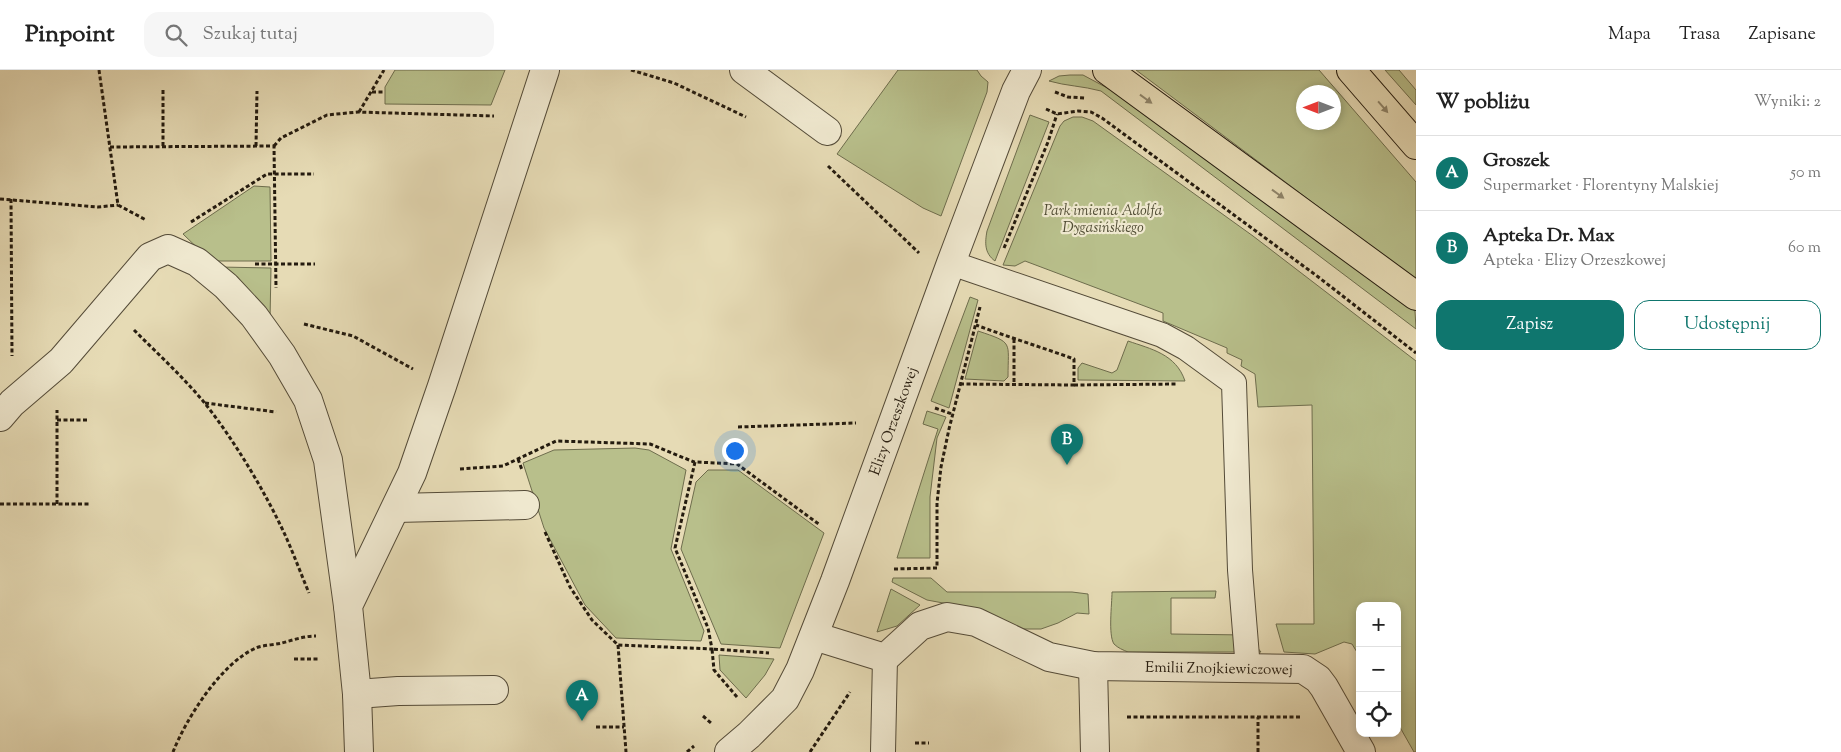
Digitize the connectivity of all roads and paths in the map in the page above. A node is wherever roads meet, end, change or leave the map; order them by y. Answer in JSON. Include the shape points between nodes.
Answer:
{"nodes":[{"id":1,"x":99,"y":70,"type":"edge"},
{"id":2,"x":384,"y":70,"type":"edge"},
{"id":3,"x":545,"y":70,"type":"edge"},
{"id":4,"x":631,"y":70,"type":"edge"},
{"id":5,"x":744,"y":70,"type":"edge"},
{"id":6,"x":1027,"y":70,"type":"edge"},
{"id":7,"x":1107,"y":70,"type":"edge"},
{"id":8,"x":1351,"y":70,"type":"edge"},
{"id":9,"x":163,"y":90,"type":"dead end"},
{"id":10,"x":257,"y":91,"type":"dead end"},
{"id":11,"x":371,"y":92,"type":"junction"},
{"id":12,"x":384,"y":92,"type":"dead end"},
{"id":13,"x":358,"y":112,"type":"junction"},
{"id":14,"x":530,"y":117,"type":"junction"},
{"id":15,"x":750,"y":120,"type":"dead end"},
{"id":16,"x":828,"y":131,"type":"dead end"},
{"id":17,"x":1416,"y":145,"type":"edge"},
{"id":18,"x":256,"y":146,"type":"junction"},
{"id":19,"x":274,"y":146,"type":"junction"},
{"id":20,"x":163,"y":147,"type":"junction"},
{"id":21,"x":110,"y":148,"type":"junction"},
{"id":22,"x":824,"y":161,"type":"dead end"},
{"id":23,"x":275,"y":174,"type":"junction"},
{"id":24,"x":314,"y":174,"type":"dead end"},
{"id":25,"x":0,"y":199,"type":"edge"},
{"id":26,"x":11,"y":200,"type":"junction"},
{"id":27,"x":118,"y":205,"type":"junction"},
{"id":28,"x":166,"y":239,"type":"junction"},
{"id":29,"x":1002,"y":252,"type":"dead end"},
{"id":30,"x":922,"y":256,"type":"dead end"},
{"id":31,"x":950,"y":263,"type":"junction"},
{"id":32,"x":275,"y":264,"type":"junction"},
{"id":33,"x":315,"y":264,"type":"dead end"},
{"id":34,"x":1416,"y":296,"type":"edge"},
{"id":35,"x":983,"y":298,"type":"dead end"},
{"id":36,"x":106,"y":308,"type":"junction"},
{"id":37,"x":976,"y":325,"type":"junction"},
{"id":38,"x":274,"y":329,"type":"junction"},
{"id":39,"x":1014,"y":339,"type":"junction"},
{"id":40,"x":1416,"y":353,"type":"edge"},
{"id":41,"x":58,"y":364,"type":"junction"},
{"id":42,"x":1234,"y":383,"type":"junction"},
{"id":43,"x":960,"y":384,"type":"junction"},
{"id":44,"x":1014,"y":384,"type":"junction"},
{"id":45,"x":1074,"y":385,"type":"junction"},
{"id":46,"x":442,"y":386,"type":"junction"},
{"id":47,"x":204,"y":403,"type":"junction"},
{"id":48,"x":934,"y":407,"type":"dead end"},
{"id":49,"x":6,"y":410,"type":"edge"},
{"id":50,"x":952,"y":414,"type":"junction"},
{"id":51,"x":314,"y":417,"type":"junction"},
{"id":52,"x":58,"y":420,"type":"junction"},
{"id":53,"x":89,"y":420,"type":"dead end"},
{"id":54,"x":858,"y":423,"type":"dead end"},
{"id":55,"x":738,"y":427,"type":"dead end"},
{"id":56,"x":694,"y":462,"type":"junction"},
{"id":57,"x":412,"y":472,"type":"junction"},
{"id":58,"x":0,"y":504,"type":"edge"},
{"id":59,"x":57,"y":504,"type":"junction"},
{"id":60,"x":89,"y":504,"type":"dead end"},
{"id":61,"x":525,"y":505,"type":"dead end"},
{"id":62,"x":396,"y":508,"type":"junction"},
{"id":63,"x":820,"y":525,"type":"dead end"},
{"id":64,"x":544,"y":530,"type":"dead end"},
{"id":65,"x":894,"y":569,"type":"dead end"},
{"id":66,"x":312,"y":599,"type":"dead end"},
{"id":67,"x":348,"y":606,"type":"junction"},
{"id":68,"x":316,"y":636,"type":"dead end"},
{"id":69,"x":814,"y":636,"type":"junction"},
{"id":70,"x":618,"y":645,"type":"junction"},
{"id":71,"x":712,"y":650,"type":"junction"},
{"id":72,"x":773,"y":653,"type":"dead end"},
{"id":73,"x":880,"y":656,"type":"junction"},
{"id":74,"x":294,"y":659,"type":"dead end"},
{"id":75,"x":319,"y":659,"type":"dead end"},
{"id":76,"x":1093,"y":666,"type":"junction"},
{"id":77,"x":1248,"y":669,"type":"junction"},
{"id":78,"x":494,"y":690,"type":"dead end"},
{"id":79,"x":357,"y":694,"type":"junction"},
{"id":80,"x":738,"y":699,"type":"dead end"},
{"id":81,"x":1258,"y":717,"type":"junction"},
{"id":82,"x":1307,"y":717,"type":"dead end"},
{"id":83,"x":1121,"y":721,"type":"dead end"},
{"id":84,"x":596,"y":727,"type":"dead end"},
{"id":85,"x":624,"y":727,"type":"junction"},
{"id":86,"x":173,"y":752,"type":"edge"},
{"id":87,"x":359,"y":752,"type":"edge"},
{"id":88,"x":626,"y":752,"type":"edge"},
{"id":89,"x":728,"y":752,"type":"edge"},
{"id":90,"x":810,"y":752,"type":"edge"},
{"id":91,"x":883,"y":752,"type":"edge"},
{"id":92,"x":1095,"y":752,"type":"edge"},
{"id":93,"x":1258,"y":752,"type":"edge"},
{"id":94,"x":1361,"y":752,"type":"edge"}],
"edges":[{"from":1,"to":21,"type":"path"},
{"from":2,"to":11,"type":"path"},
{"from":3,"to":14,"type":"street"},
{"from":4,"to":15,"type":"path","via":[[674,83]]},
{"from":5,"to":16,"type":"street"},
{"from":6,"to":31,"type":"street","name":"Elizy Orzeszkowej"},
{"from":7,"to":34,"type":"main road","one_way":true},
{"from":8,"to":17,"type":"main road","one_way":true},
{"from":9,"to":20,"type":"path"},
{"from":10,"to":18,"type":"path"},
{"from":11,"to":12,"type":"path"},
{"from":11,"to":13,"type":"path"},
{"from":13,"to":14,"type":"path"},
{"from":13,"to":19,"type":"path","via":[[327,115],[281,138]]},
{"from":14,"to":46,"type":"street"},
{"from":18,"to":19,"type":"path"},
{"from":18,"to":20,"type":"path"},
{"from":19,"to":23,"type":"path"},
{"from":20,"to":21,"type":"path"},
{"from":21,"to":27,"type":"path"},
{"from":22,"to":30,"type":"path"},
{"from":23,"to":24,"type":"path"},
{"from":23,"to":28,"type":"path","via":[[267,174],[250,184]]},
{"from":23,"to":32,"type":"path"},
{"from":25,"to":26,"type":"path"},
{"from":26,"to":27,"type":"path"},
{"from":26,"to":49,"type":"path"},
{"from":27,"to":28,"type":"path"},
{"from":28,"to":36,"type":"street"},
{"from":28,"to":38,"type":"street","via":[[226,286],[254,316]]},
{"from":29,"to":40,"type":"path","via":[[1048,142],[1055,113],[1091,112],[1317,276]]},
{"from":31,"to":42,"type":"lane","via":[[1162,335]]},
{"from":31,"to":69,"type":"street","name":"Elizy Orzeszkowej"},
{"from":32,"to":33,"type":"path"},
{"from":32,"to":38,"type":"path"},
{"from":35,"to":37,"type":"path"},
{"from":36,"to":41,"type":"street"},
{"from":36,"to":47,"type":"path","via":[[133,329]]},
{"from":37,"to":39,"type":"path"},
{"from":37,"to":43,"type":"path"},
{"from":38,"to":46,"type":"path","via":[[353,336]]},
{"from":38,"to":51,"type":"street"},
{"from":39,"to":44,"type":"path"},
{"from":39,"to":45,"type":"path","via":[[1074,359]]},
{"from":41,"to":49,"type":"street"},
{"from":41,"to":52,"type":"path"},
{"from":42,"to":45,"type":"path"},
{"from":42,"to":77,"type":"lane","via":[[1240,570]]},
{"from":43,"to":44,"type":"path"},
{"from":43,"to":50,"type":"path"},
{"from":44,"to":45,"type":"path"},
{"from":46,"to":57,"type":"street"},
{"from":47,"to":51,"type":"path"},
{"from":47,"to":66,"type":"path","via":[[262,491]]},
{"from":48,"to":50,"type":"path"},
{"from":50,"to":65,"type":"path","via":[[937,503],[937,568]]},
{"from":51,"to":67,"type":"street","via":[[328,460]]},
{"from":52,"to":53,"type":"path"},
{"from":52,"to":59,"type":"path"},
{"from":54,"to":55,"type":"path"},
{"from":56,"to":57,"type":"path","via":[[650,444],[556,441],[503,466]]},
{"from":56,"to":63,"type":"path","via":[[737,464]]},
{"from":56,"to":71,"type":"path","via":[[675,548],[708,628]]},
{"from":57,"to":62,"type":"street"},
{"from":58,"to":59,"type":"path"},
{"from":59,"to":60,"type":"path"},
{"from":61,"to":62,"type":"street"},
{"from":62,"to":67,"type":"street"},
{"from":64,"to":70,"type":"path","via":[[570,587],[592,620]]},
{"from":67,"to":79,"type":"street"},
{"from":68,"to":86,"type":"path","via":[[256,648],[234,662],[193,712]]},
{"from":69,"to":73,"type":"street"},
{"from":69,"to":89,"type":"street","name":"Elizy Orzeszkowej","via":[[785,699]]},
{"from":70,"to":71,"type":"path"},
{"from":70,"to":85,"type":"path"},
{"from":71,"to":72,"type":"path"},
{"from":71,"to":80,"type":"path","via":[[714,670]]},
{"from":73,"to":76,"type":"street","name":"Emilii Znojkiewiczowej","via":[[920,626],[947,617],[976,622],[1049,657]]},
{"from":73,"to":90,"type":"path"},
{"from":73,"to":91,"type":"lane"},
{"from":74,"to":75,"type":"path"},
{"from":76,"to":77,"type":"street","name":"Emilii Znojkiewiczowej"},
{"from":76,"to":92,"type":"street"},
{"from":77,"to":94,"type":"street","name":"Emilii Znojkiewiczowej","via":[[1303,670],[1311,674],[1324,686]]},
{"from":78,"to":79,"type":"street"},
{"from":79,"to":87,"type":"street"},
{"from":81,"to":82,"type":"path"},
{"from":81,"to":83,"type":"path","via":[[1125,717]]},
{"from":81,"to":93,"type":"path"},
{"from":84,"to":85,"type":"path"},
{"from":85,"to":88,"type":"path"}]}
